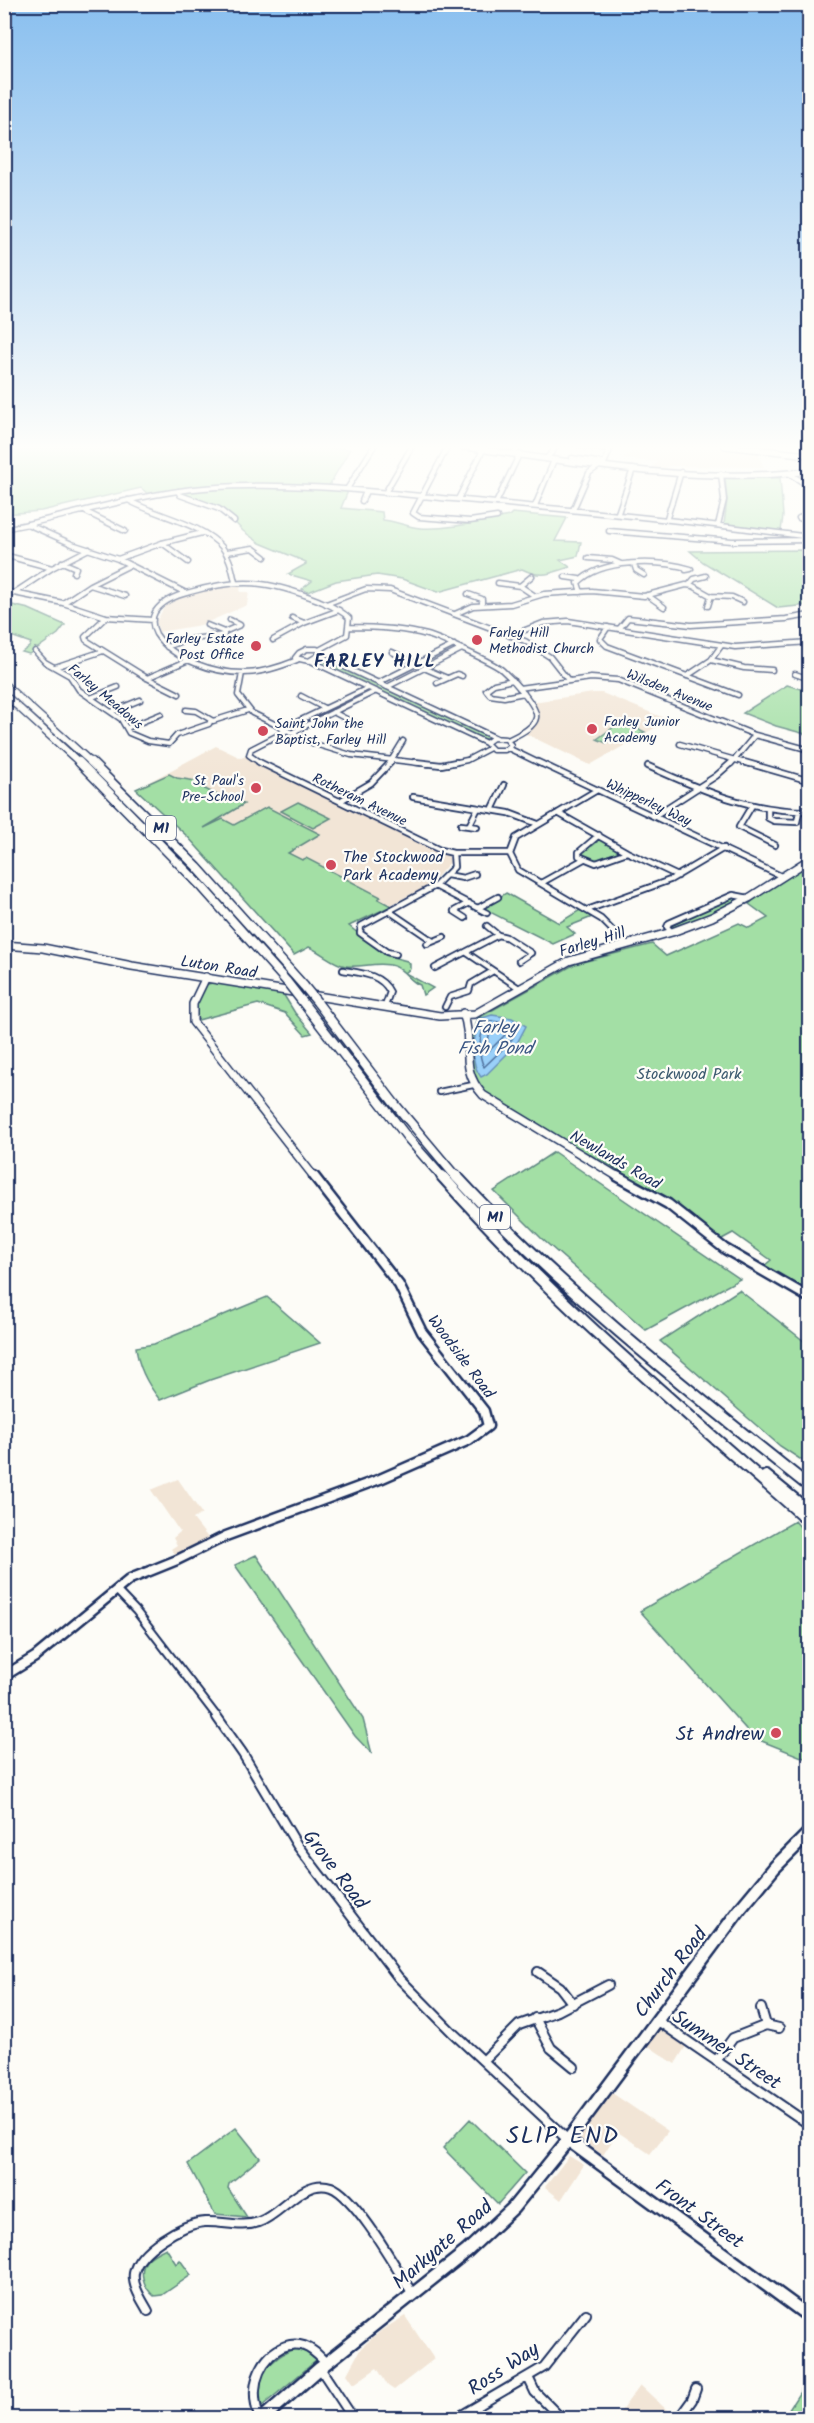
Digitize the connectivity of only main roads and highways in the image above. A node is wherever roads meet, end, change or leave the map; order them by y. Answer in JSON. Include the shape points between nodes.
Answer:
{"nodes":[{"id":1,"x":4,"y":684,"type":"edge"},
{"id":2,"x":4,"y":694,"type":"edge"},
{"id":3,"x":636,"y":1366,"type":"junction"},
{"id":4,"x":810,"y":1487,"type":"edge"},
{"id":5,"x":810,"y":1512,"type":"edge"},
{"id":6,"x":810,"y":1521,"type":"edge"}],
"edges":[{"from":1,"to":4,"type":"highway","number":"M1","bridge":true,"via":[[78,747],[247,919],[421,1136],[540,1262],[677,1381]]},
{"from":2,"to":3,"type":"highway","number":"M1","bridge":true,"via":[[40,723],[236,922],[407,1137],[491,1232]]},
{"from":3,"to":5,"type":"highway","number":"M1"},
{"from":3,"to":6,"type":"highway"}]}
